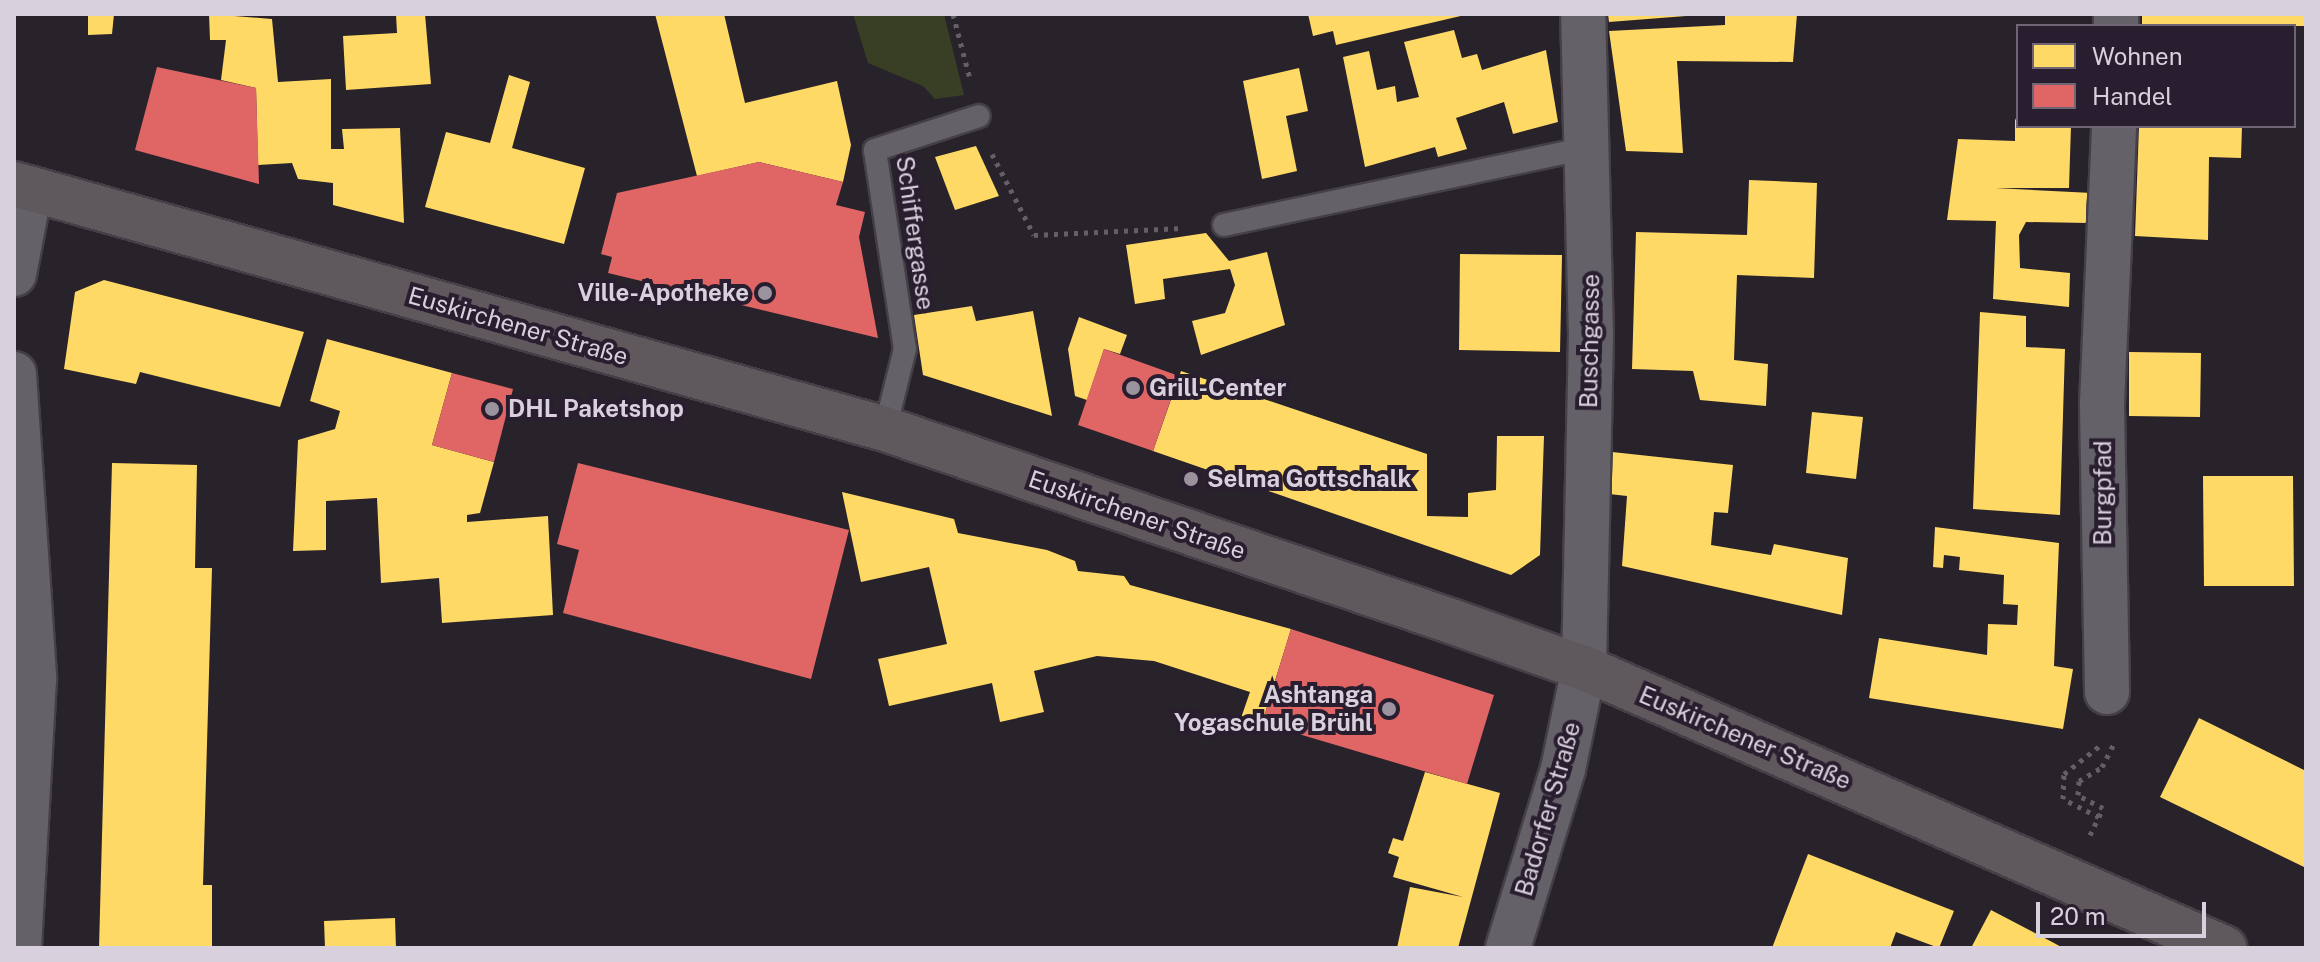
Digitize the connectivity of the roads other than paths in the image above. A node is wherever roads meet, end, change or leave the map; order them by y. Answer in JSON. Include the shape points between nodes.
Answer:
{"nodes":[{"id":1,"x":1583,"y":14,"type":"edge"},
{"id":2,"x":979,"y":116,"type":"road end"},
{"id":3,"x":2114,"y":128,"type":"edge"},
{"id":4,"x":1590,"y":147,"type":"junction"},
{"id":5,"x":22,"y":187,"type":"edge"},
{"id":6,"x":1224,"y":225,"type":"road end"},
{"id":7,"x":14,"y":274,"type":"edge"},
{"id":8,"x":14,"y":374,"type":"edge"},
{"id":9,"x":885,"y":429,"type":"junction"},
{"id":10,"x":18,"y":495,"type":"edge"},
{"id":11,"x":1584,"y":668,"type":"junction"},
{"id":12,"x":2107,"y":692,"type":"road end"},
{"id":13,"x":19,"y":948,"type":"edge"},
{"id":14,"x":1508,"y":948,"type":"edge"},
{"id":15,"x":2224,"y":948,"type":"edge"}],
"edges":[{"from":1,"to":4,"type":"street","name":"Buschgasse"},
{"from":2,"to":9,"type":"lane","name":"Schiffergasse","via":[[875,150],[905,349]]},
{"from":3,"to":12,"type":"street","name":"Burgpfad","via":[[2102,404]]},
{"from":4,"to":6,"type":"lane"},
{"from":4,"to":11,"type":"street","name":"Buschgasse"},
{"from":5,"to":7,"type":"street"},
{"from":5,"to":9,"type":"main road","name":"Euskirchener Straße"},
{"from":8,"to":10,"type":"street"},
{"from":9,"to":11,"type":"main road","name":"Euskirchener Straße"},
{"from":10,"to":13,"type":"street","via":[[34,679]]},
{"from":11,"to":14,"type":"street","name":"Badorfer Straße","via":[[1563,769]]},
{"from":11,"to":15,"type":"main road","name":"Euskirchener Straße"}]}
